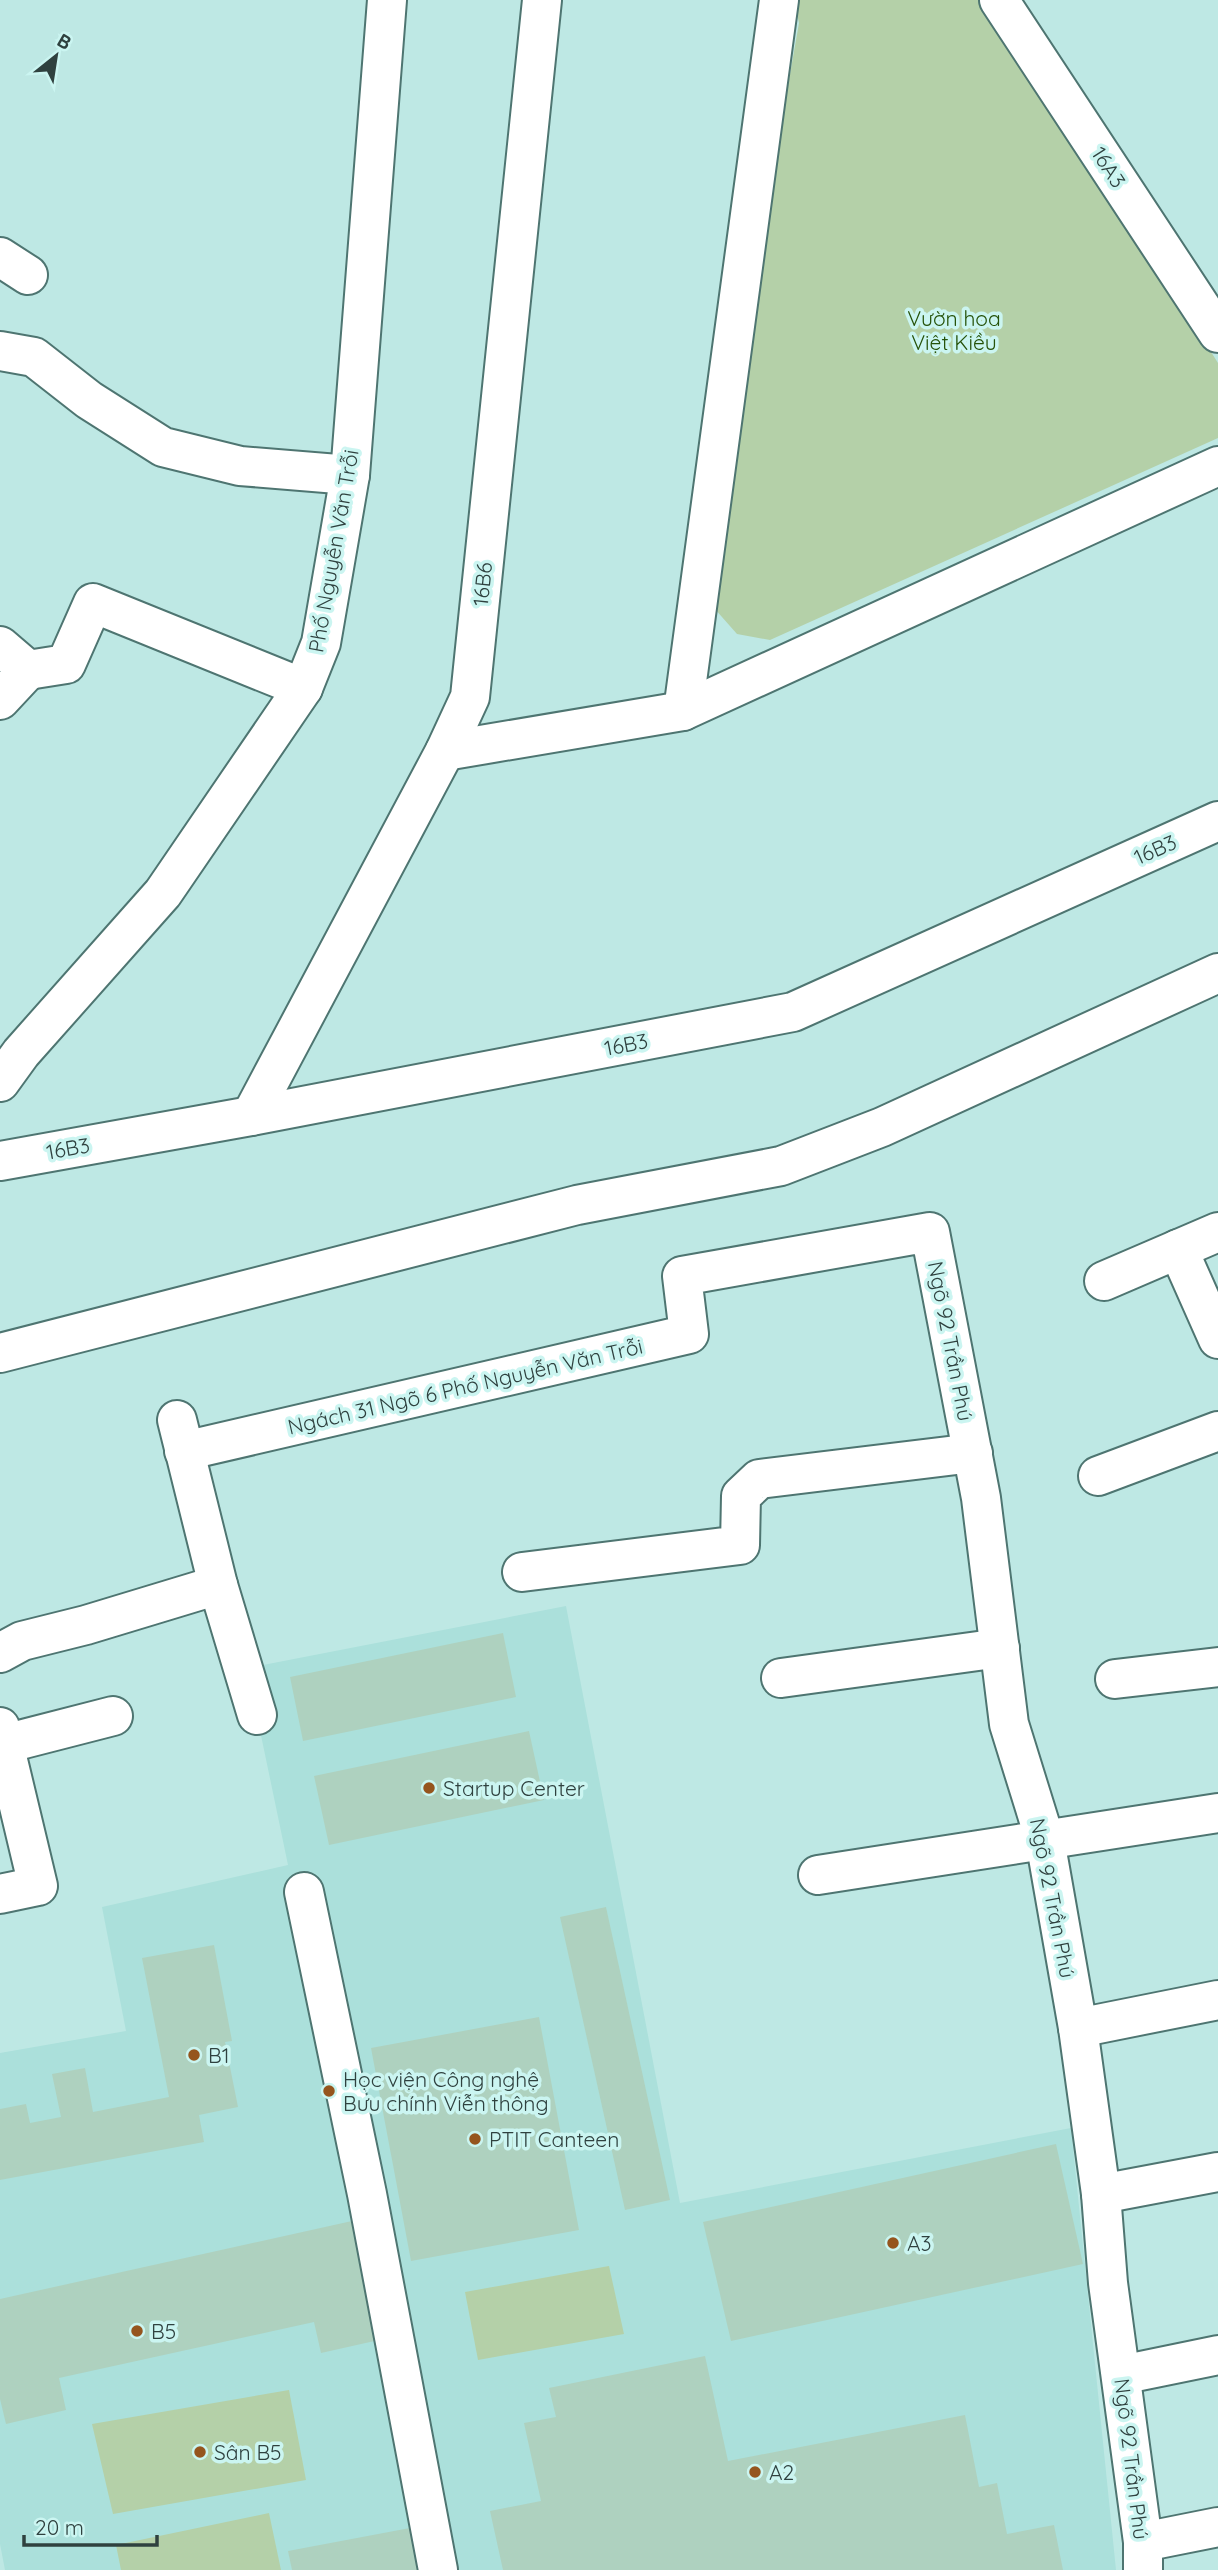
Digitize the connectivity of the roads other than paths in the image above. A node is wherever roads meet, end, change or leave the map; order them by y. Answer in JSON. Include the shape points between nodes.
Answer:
{"nodes":[{"id":1,"x":387,"y":0,"type":"edge"},
{"id":2,"x":542,"y":0,"type":"edge"},
{"id":3,"x":779,"y":0,"type":"edge"},
{"id":4,"x":999,"y":0,"type":"edge"},
{"id":5,"x":1218,"y":333,"type":"edge"},
{"id":6,"x":0,"y":351,"type":"edge"},
{"id":7,"x":1218,"y":466,"type":"edge"},
{"id":8,"x":350,"y":475,"type":"junction"},
{"id":9,"x":14,"y":658,"type":"edge"},
{"id":10,"x":303,"y":688,"type":"junction"},
{"id":11,"x":0,"y":700,"type":"edge"},
{"id":12,"x":683,"y":711,"type":"junction"},
{"id":13,"x":446,"y":751,"type":"junction"},
{"id":14,"x":1218,"y":821,"type":"edge"},
{"id":15,"x":1218,"y":973,"type":"edge"},
{"id":16,"x":0,"y":1082,"type":"edge"},
{"id":17,"x":251,"y":1116,"type":"junction"},
{"id":18,"x":0,"y":1161,"type":"edge"},
{"id":19,"x":930,"y":1231,"type":"joint"},
{"id":20,"x":1218,"y":1232,"type":"edge"},
{"id":21,"x":1178,"y":1249,"type":"junction"},
{"id":22,"x":1104,"y":1281,"type":"dead end"},
{"id":23,"x":1218,"y":1339,"type":"edge"},
{"id":24,"x":0,"y":1353,"type":"edge"},
{"id":25,"x":1218,"y":1431,"type":"edge"},
{"id":26,"x":973,"y":1453,"type":"junction"},
{"id":27,"x":1098,"y":1476,"type":"dead end"},
{"id":28,"x":522,"y":1572,"type":"dead end"},
{"id":29,"x":218,"y":1585,"type":"junction"},
{"id":30,"x":1000,"y":1648,"type":"junction"},
{"id":31,"x":0,"y":1653,"type":"edge"},
{"id":32,"x":1218,"y":1667,"type":"edge"},
{"id":33,"x":781,"y":1678,"type":"dead end"},
{"id":34,"x":1115,"y":1679,"type":"dead end"},
{"id":35,"x":257,"y":1715,"type":"dead end"},
{"id":36,"x":113,"y":1716,"type":"dead end"},
{"id":37,"x":2,"y":1735,"type":"edge"},
{"id":38,"x":1218,"y":1813,"type":"edge"},
{"id":39,"x":1045,"y":1840,"type":"junction"},
{"id":40,"x":818,"y":1875,"type":"dead end"},
{"id":41,"x":304,"y":1892,"type":"dead end"},
{"id":42,"x":0,"y":1894,"type":"edge"},
{"id":43,"x":1218,"y":2000,"type":"edge"},
{"id":44,"x":1078,"y":2028,"type":"junction"},
{"id":45,"x":1218,"y":2172,"type":"edge"},
{"id":46,"x":1101,"y":2194,"type":"junction"},
{"id":47,"x":1218,"y":2355,"type":"edge"},
{"id":48,"x":1121,"y":2375,"type":"junction"},
{"id":49,"x":1218,"y":2527,"type":"edge"},
{"id":50,"x":1143,"y":2556,"type":"edge"},
{"id":51,"x":438,"y":2570,"type":"edge"}],
"edges":[{"from":1,"to":8,"type":"street","name":"Phố Nguyễn Văn Trỗi"},
{"from":2,"to":13,"type":"street","name":"16B6","via":[[470,696]]},
{"from":3,"to":12,"type":"street"},
{"from":4,"to":5,"type":"street","name":"16A3"},
{"from":6,"to":8,"type":"street","via":[[34,357],[89,400],[163,447],[240,466]]},
{"from":7,"to":12,"type":"street"},
{"from":8,"to":10,"type":"street","name":"Phố Nguyễn Văn Trỗi","via":[[321,643]]},
{"from":9,"to":10,"type":"street","via":[[66,664],[93,603]]},
{"from":9,"to":11,"type":"street"},
{"from":10,"to":16,"type":"street","name":"Phố Nguyễn Văn Trỗi","via":[[163,893],[21,1052]]},
{"from":12,"to":13,"type":"street"},
{"from":13,"to":17,"type":"street","name":"16B6"},
{"from":14,"to":17,"type":"street","name":"16B3","via":[[793,1012]]},
{"from":15,"to":24,"type":"street","via":[[882,1128],[781,1166],[577,1205]]},
{"from":17,"to":18,"type":"street","name":"16B3"},
{"from":19,"to":26,"type":"street","name":"Ngõ 92 Trần Phú"},
{"from":19,"to":29,"type":"street","name":"Ngách 31 Ngõ 6 Phố Nguyễn Văn Trỗi","via":[[682,1276],[689,1334],[181,1436]]},
{"from":20,"to":21,"type":"street"},
{"from":21,"to":22,"type":"street"},
{"from":21,"to":23,"type":"street"},
{"from":25,"to":27,"type":"street"},
{"from":26,"to":28,"type":"street","via":[[759,1479],[741,1496],[740,1545]]},
{"from":26,"to":30,"type":"street","name":"Ngõ 92 Trần Phú"},
{"from":29,"to":31,"type":"street","via":[[22,1641]]},
{"from":29,"to":35,"type":"street"},
{"from":30,"to":33,"type":"street"},
{"from":30,"to":39,"type":"street","name":"Ngõ 92 Trần Phú","via":[[1009,1724]]},
{"from":32,"to":34,"type":"street"},
{"from":36,"to":37,"type":"street"},
{"from":37,"to":42,"type":"street","via":[[38,1886]]},
{"from":38,"to":39,"type":"street"},
{"from":39,"to":40,"type":"street"},
{"from":39,"to":44,"type":"street","name":"Ngõ 92 Trần Phú"},
{"from":41,"to":51,"type":"street"},
{"from":43,"to":44,"type":"street"},
{"from":44,"to":46,"type":"street","name":"Ngõ 92 Trần Phú"},
{"from":45,"to":46,"type":"street"},
{"from":46,"to":48,"type":"street","name":"Ngõ 92 Trần Phú"},
{"from":47,"to":48,"type":"street"},
{"from":48,"to":50,"type":"street","name":"Ngõ 92 Trần Phú"},
{"from":49,"to":50,"type":"street"}]}
